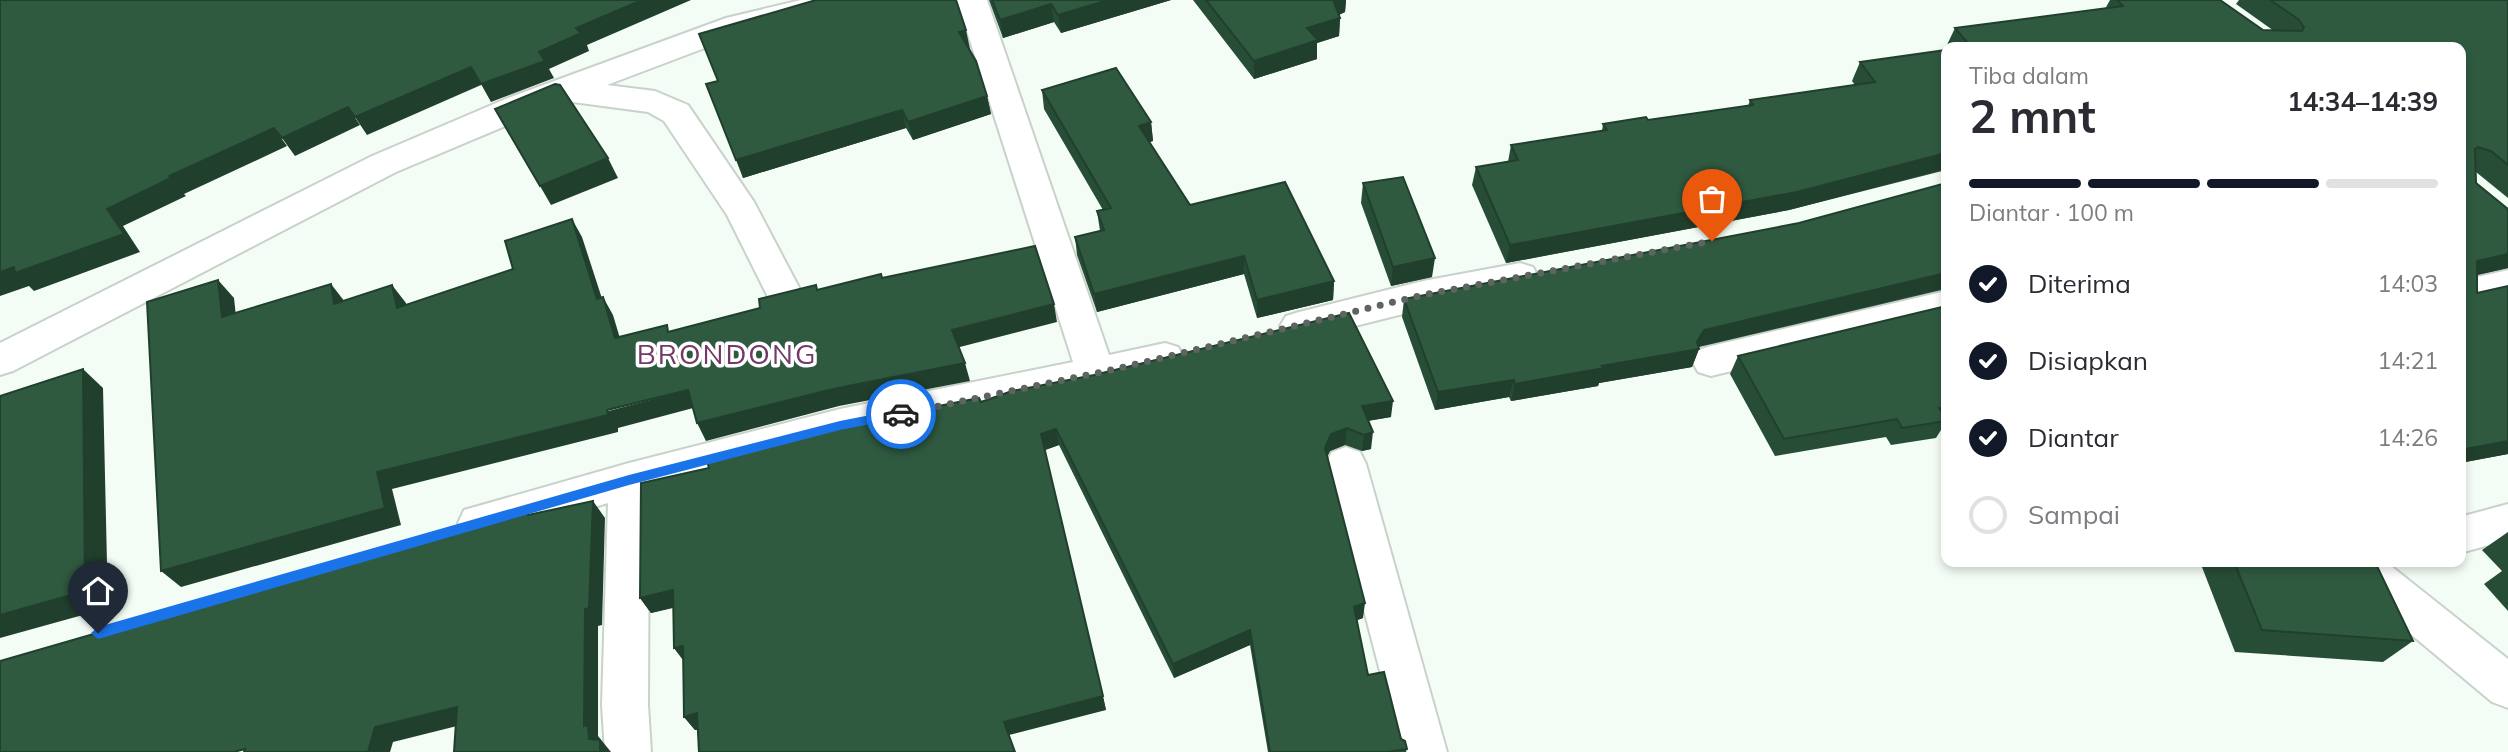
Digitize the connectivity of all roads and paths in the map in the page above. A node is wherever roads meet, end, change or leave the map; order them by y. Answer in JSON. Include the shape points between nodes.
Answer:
{"nodes":[{"id":1,"x":840,"y":0,"type":"edge"},
{"id":2,"x":972,"y":0,"type":"edge"},
{"id":3,"x":731,"y":13,"type":"edge"},
{"id":4,"x":688,"y":43,"type":"junction"},
{"id":5,"x":562,"y":90,"type":"junction"},
{"id":6,"x":655,"y":102,"type":"junction"},
{"id":7,"x":1559,"y":270,"type":"edge"},
{"id":8,"x":2508,"y":284,"type":"edge"},
{"id":9,"x":2466,"y":294,"type":"edge"},
{"id":10,"x":786,"y":297,"type":"edge"},
{"id":11,"x":1941,"y":306,"type":"edge"},
{"id":12,"x":1261,"y":335,"type":"edge"},
{"id":13,"x":1196,"y":351,"type":"edge"},
{"id":14,"x":0,"y":360,"type":"edge"},
{"id":15,"x":1711,"y":361,"type":"dead end"},
{"id":16,"x":1096,"y":374,"type":"junction"},
{"id":17,"x":1346,"y":464,"type":"dead end"},
{"id":18,"x":629,"y":480,"type":"junction"},
{"id":19,"x":2508,"y":522,"type":"edge"},
{"id":20,"x":443,"y":534,"type":"edge"},
{"id":21,"x":2466,"y":534,"type":"edge"},
{"id":22,"x":2365,"y":567,"type":"edge"},
{"id":23,"x":2508,"y":687,"type":"edge"},
{"id":24,"x":628,"y":752,"type":"edge"},
{"id":25,"x":1424,"y":752,"type":"edge"}],
"edges":[{"from":1,"to":3,"type":"street"},
{"from":2,"to":16,"type":"street"},
{"from":3,"to":4,"type":"street"},
{"from":4,"to":5,"type":"street"},
{"from":4,"to":6,"type":"street"},
{"from":5,"to":6,"type":"street"},
{"from":5,"to":14,"type":"street","via":[[384,164]]},
{"from":6,"to":10,"type":"street","via":[[676,113],[684,124],[742,211]]},
{"from":7,"to":12,"type":"street","via":[[1423,295]]},
{"from":8,"to":9,"type":"street"},
{"from":11,"to":15,"type":"street"},
{"from":13,"to":16,"type":"street"},
{"from":16,"to":18,"type":"street","via":[[840,425]]},
{"from":17,"to":25,"type":"street"},
{"from":18,"to":20,"type":"street"},
{"from":18,"to":24,"type":"street"},
{"from":19,"to":21,"type":"street"},
{"from":22,"to":23,"type":"street"}]}
